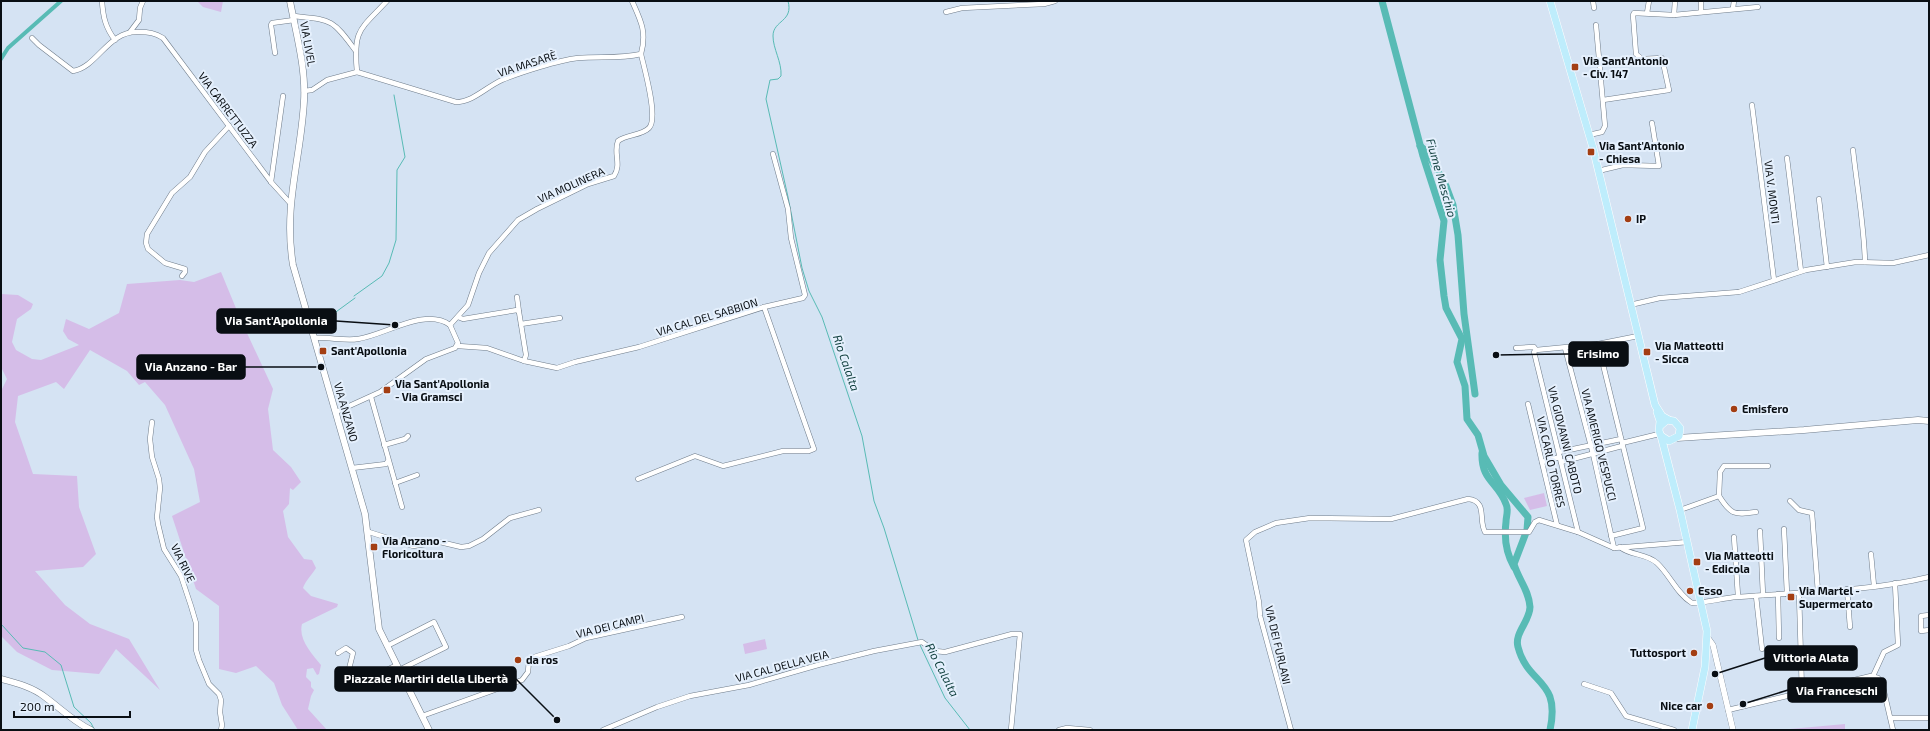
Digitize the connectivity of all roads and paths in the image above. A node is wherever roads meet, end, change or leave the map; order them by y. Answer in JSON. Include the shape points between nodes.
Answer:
{"nodes":[{"id":1,"x":102,"y":1,"type":"edge"},
{"id":2,"x":144,"y":1,"type":"edge"},
{"id":3,"x":290,"y":1,"type":"edge"},
{"id":4,"x":387,"y":1,"type":"edge"},
{"id":5,"x":632,"y":1,"type":"edge"},
{"id":6,"x":1055,"y":1,"type":"edge"},
{"id":7,"x":1550,"y":1,"type":"edge"},
{"id":8,"x":1593,"y":1,"type":"edge"},
{"id":9,"x":1648,"y":1,"type":"edge"},
{"id":10,"x":1675,"y":1,"type":"edge"},
{"id":11,"x":1702,"y":1,"type":"edge"},
{"id":12,"x":1734,"y":1,"type":"edge"},
{"id":13,"x":1758,"y":7,"type":"dead end"},
{"id":14,"x":1594,"y":8,"type":"dead end"},
{"id":15,"x":1733,"y":8,"type":"junction"},
{"id":16,"x":946,"y":12,"type":"dead end"},
{"id":17,"x":1700,"y":12,"type":"junction"},
{"id":18,"x":1647,"y":13,"type":"junction"},
{"id":19,"x":1674,"y":15,"type":"junction"},
{"id":20,"x":293,"y":18,"type":"junction"},
{"id":21,"x":1596,"y":25,"type":"dead end"},
{"id":22,"x":130,"y":32,"type":"junction"},
{"id":23,"x":32,"y":38,"type":"dead end"},
{"id":24,"x":114,"y":40,"type":"junction"},
{"id":25,"x":355,"y":50,"type":"junction"},
{"id":26,"x":275,"y":53,"type":"dead end"},
{"id":27,"x":641,"y":54,"type":"junction"},
{"id":28,"x":357,"y":72,"type":"junction"},
{"id":29,"x":304,"y":91,"type":"junction"},
{"id":30,"x":283,"y":96,"type":"dead end"},
{"id":31,"x":1603,"y":100,"type":"junction"},
{"id":32,"x":1752,"y":105,"type":"dead end"},
{"id":33,"x":1652,"y":123,"type":"dead end"},
{"id":34,"x":229,"y":126,"type":"junction"},
{"id":35,"x":1589,"y":135,"type":"junction"},
{"id":36,"x":1853,"y":150,"type":"dead end"},
{"id":37,"x":773,"y":154,"type":"dead end"},
{"id":38,"x":1787,"y":158,"type":"dead end"},
{"id":39,"x":1598,"y":171,"type":"junction"},
{"id":40,"x":271,"y":182,"type":"junction"},
{"id":41,"x":1818,"y":199,"type":"dead end"},
{"id":42,"x":290,"y":203,"type":"junction"},
{"id":43,"x":1929,"y":255,"type":"edge"},
{"id":44,"x":1866,"y":262,"type":"junction"},
{"id":45,"x":1827,"y":267,"type":"junction"},
{"id":46,"x":1800,"y":272,"type":"junction"},
{"id":47,"x":182,"y":276,"type":"dead end"},
{"id":48,"x":1774,"y":280,"type":"junction"},
{"id":49,"x":517,"y":297,"type":"dead end"},
{"id":50,"x":1630,"y":305,"type":"junction"},
{"id":51,"x":764,"y":307,"type":"junction"},
{"id":52,"x":519,"y":312,"type":"junction"},
{"id":53,"x":458,"y":317,"type":"junction"},
{"id":54,"x":560,"y":318,"type":"dead end"},
{"id":55,"x":521,"y":324,"type":"junction"},
{"id":56,"x":450,"y":325,"type":"junction"},
{"id":57,"x":1638,"y":336,"type":"junction"},
{"id":58,"x":314,"y":338,"type":"junction"},
{"id":59,"x":1598,"y":344,"type":"junction"},
{"id":60,"x":458,"y":346,"type":"junction"},
{"id":61,"x":1516,"y":348,"type":"dead end"},
{"id":62,"x":1565,"y":348,"type":"junction"},
{"id":63,"x":1535,"y":351,"type":"junction"},
{"id":64,"x":524,"y":361,"type":"junction"},
{"id":65,"x":371,"y":397,"type":"junction"},
{"id":66,"x":1528,"y":404,"type":"dead end"},
{"id":67,"x":1655,"y":407,"type":"junction"},
{"id":68,"x":336,"y":412,"type":"junction"},
{"id":69,"x":1929,"y":417,"type":"edge"},
{"id":70,"x":1669,"y":420,"type":"junction"},
{"id":71,"x":1918,"y":420,"type":"junction"},
{"id":72,"x":1929,"y":421,"type":"edge"},
{"id":73,"x":152,"y":422,"type":"dead end"},
{"id":74,"x":1680,"y":428,"type":"junction"},
{"id":75,"x":1660,"y":432,"type":"junction"},
{"id":76,"x":408,"y":436,"type":"dead end"},
{"id":77,"x":1702,"y":437,"type":"junction"},
{"id":78,"x":1675,"y":439,"type":"junction"},
{"id":79,"x":1622,"y":442,"type":"junction"},
{"id":80,"x":384,"y":445,"type":"junction"},
{"id":81,"x":1590,"y":445,"type":"junction"},
{"id":82,"x":1559,"y":452,"type":"junction"},
{"id":83,"x":1593,"y":454,"type":"junction"},
{"id":84,"x":1667,"y":458,"type":"junction"},
{"id":85,"x":1561,"y":460,"type":"junction"},
{"id":86,"x":388,"y":461,"type":"junction"},
{"id":87,"x":1542,"y":462,"type":"junction"},
{"id":88,"x":1768,"y":466,"type":"dead end"},
{"id":89,"x":352,"y":468,"type":"junction"},
{"id":90,"x":417,"y":475,"type":"dead end"},
{"id":91,"x":638,"y":479,"type":"dead end"},
{"id":92,"x":395,"y":482,"type":"junction"},
{"id":93,"x":1719,"y":496,"type":"junction"},
{"id":94,"x":1790,"y":501,"type":"dead end"},
{"id":95,"x":402,"y":507,"type":"dead end"},
{"id":96,"x":539,"y":510,"type":"dead end"},
{"id":97,"x":1680,"y":510,"type":"junction"},
{"id":98,"x":1756,"y":512,"type":"dead end"},
{"id":99,"x":1557,"y":525,"type":"junction"},
{"id":100,"x":1784,"y":529,"type":"dead end"},
{"id":101,"x":1760,"y":531,"type":"dead end"},
{"id":102,"x":369,"y":532,"type":"junction"},
{"id":103,"x":1578,"y":532,"type":"junction"},
{"id":104,"x":1611,"y":536,"type":"junction"},
{"id":105,"x":1734,"y":537,"type":"dead end"},
{"id":106,"x":1688,"y":542,"type":"junction"},
{"id":107,"x":1614,"y":548,"type":"junction"},
{"id":108,"x":1620,"y":548,"type":"junction"},
{"id":109,"x":1871,"y":554,"type":"dead end"},
{"id":110,"x":1929,"y":576,"type":"edge"},
{"id":111,"x":1896,"y":583,"type":"junction"},
{"id":112,"x":1874,"y":586,"type":"junction"},
{"id":113,"x":1847,"y":589,"type":"junction"},
{"id":114,"x":1818,"y":592,"type":"junction"},
{"id":115,"x":1778,"y":594,"type":"junction"},
{"id":116,"x":1787,"y":594,"type":"junction"},
{"id":117,"x":1799,"y":594,"type":"junction"},
{"id":118,"x":1763,"y":595,"type":"junction"},
{"id":119,"x":1738,"y":596,"type":"junction"},
{"id":120,"x":1756,"y":596,"type":"junction"},
{"id":121,"x":1702,"y":602,"type":"junction"},
{"id":122,"x":1929,"y":615,"type":"edge"},
{"id":123,"x":682,"y":617,"type":"dead end"},
{"id":124,"x":1850,"y":627,"type":"dead end"},
{"id":125,"x":1929,"y":630,"type":"edge"},
{"id":126,"x":1708,"y":638,"type":"junction"},
{"id":127,"x":1779,"y":638,"type":"dead end"},
{"id":128,"x":387,"y":646,"type":"junction"},
{"id":129,"x":1762,"y":649,"type":"dead end"},
{"id":130,"x":338,"y":653,"type":"dead end"},
{"id":131,"x":398,"y":668,"type":"junction"},
{"id":132,"x":1874,"y":677,"type":"junction"},
{"id":133,"x":1,"y":678,"type":"edge"},
{"id":134,"x":1584,"y":684,"type":"dead end"},
{"id":135,"x":1802,"y":692,"type":"junction"},
{"id":136,"x":1728,"y":710,"type":"junction"},
{"id":137,"x":422,"y":716,"type":"junction"},
{"id":138,"x":1891,"y":718,"type":"junction"},
{"id":139,"x":1929,"y":718,"type":"edge"},
{"id":140,"x":618,"y":724,"type":"junction"},
{"id":141,"x":91,"y":730,"type":"edge"},
{"id":142,"x":221,"y":730,"type":"edge"},
{"id":143,"x":429,"y":730,"type":"edge"},
{"id":144,"x":603,"y":730,"type":"edge"},
{"id":145,"x":620,"y":730,"type":"edge"},
{"id":146,"x":1011,"y":730,"type":"edge"},
{"id":147,"x":1059,"y":730,"type":"edge"},
{"id":148,"x":1090,"y":730,"type":"edge"},
{"id":149,"x":1291,"y":730,"type":"edge"},
{"id":150,"x":1674,"y":730,"type":"edge"},
{"id":151,"x":1692,"y":730,"type":"edge"},
{"id":152,"x":1733,"y":730,"type":"edge"},
{"id":153,"x":1893,"y":730,"type":"edge"}],
"edges":[{"from":1,"to":24,"type":"street","via":[[107,30]]},
{"from":2,"to":22,"type":"street","via":[[140,8],[139,20]]},
{"from":3,"to":20,"type":"main road","name":"VIA LIVEL"},
{"from":4,"to":25,"type":"street","via":[[362,26]]},
{"from":5,"to":27,"type":"street","via":[[642,22],[645,40]]},
{"from":6,"to":16,"type":"street","via":[[1044,4],[962,8]]},
{"from":7,"to":35,"type":"main road"},
{"from":8,"to":14,"type":"street"},
{"from":9,"to":18,"type":"street"},
{"from":10,"to":19,"type":"street"},
{"from":11,"to":17,"type":"street"},
{"from":12,"to":15,"type":"street"},
{"from":13,"to":15,"type":"street"},
{"from":15,"to":17,"type":"street"},
{"from":17,"to":19,"type":"street"},
{"from":18,"to":19,"type":"street"},
{"from":18,"to":31,"type":"street","via":[[1637,12],[1633,15],[1637,56],[1642,59],[1662,58],[1669,90]]},
{"from":20,"to":25,"type":"street","via":[[323,19],[332,22]]},
{"from":20,"to":26,"type":"street","via":[[270,25]]},
{"from":20,"to":29,"type":"main road","name":"VIA LIVEL"},
{"from":21,"to":31,"type":"street"},
{"from":22,"to":24,"type":"street"},
{"from":22,"to":34,"type":"street","name":"VIA CARRETTUZZA","via":[[154,33],[163,38]]},
{"from":23,"to":24,"type":"street","via":[[73,71],[87,64]]},
{"from":25,"to":28,"type":"street"},
{"from":27,"to":28,"type":"street","name":"VIA MASARÈ","via":[[621,58],[576,58],[559,62],[502,80],[463,102]]},
{"from":27,"to":53,"type":"street","name":"VIA MOLINERA","via":[[652,106],[651,124],[643,131],[618,141],[618,164],[614,176],[588,184],[518,220],[486,259],[471,298]]},
{"from":28,"to":29,"type":"street","via":[[327,80],[312,90]]},
{"from":29,"to":42,"type":"main road","name":"VIA ANZANO"},
{"from":30,"to":40,"type":"street","name":"VIA CARRETTUZZA"},
{"from":31,"to":35,"type":"street","via":[[1604,128],[1601,132]]},
{"from":32,"to":48,"type":"street","name":"VIA V. MONTI"},
{"from":33,"to":39,"type":"street","via":[[1659,166],[1623,165]]},
{"from":34,"to":40,"type":"street","name":"VIA CARRETTUZZA"},
{"from":34,"to":47,"type":"street","via":[[205,152],[190,177],[172,193],[146,234],[148,249],[165,263],[185,269]]},
{"from":35,"to":39,"type":"main road"},
{"from":36,"to":44,"type":"street"},
{"from":37,"to":51,"type":"street","via":[[788,209],[791,238],[805,295],[803,298]]},
{"from":38,"to":46,"type":"street"},
{"from":39,"to":50,"type":"main road"},
{"from":40,"to":42,"type":"street","name":"VIA CARRETTUZZA"},
{"from":41,"to":45,"type":"street"},
{"from":42,"to":58,"type":"main road","name":"VIA ANZANO","via":[[292,258]]},
{"from":43,"to":44,"type":"street","via":[[1893,264]]},
{"from":44,"to":45,"type":"street"},
{"from":45,"to":46,"type":"street"},
{"from":46,"to":48,"type":"street"},
{"from":48,"to":50,"type":"street","via":[[1739,292],[1660,298]]},
{"from":49,"to":52,"type":"street"},
{"from":50,"to":57,"type":"main road"},
{"from":51,"to":64,"type":"street","name":"VIA CAL DEL SABBION","via":[[639,347],[557,368]]},
{"from":51,"to":91,"type":"street","name":"VIA CAL DEL SABBION","via":[[814,449],[783,451],[723,466],[695,456]]},
{"from":52,"to":53,"type":"street","via":[[517,310],[463,319]]},
{"from":52,"to":55,"type":"street"},
{"from":53,"to":56,"type":"street","name":"VIA MOLINERA"},
{"from":54,"to":55,"type":"street"},
{"from":55,"to":64,"type":"street","via":[[526,355]]},
{"from":56,"to":58,"type":"street","via":[[438,320],[424,319],[357,339]]},
{"from":56,"to":60,"type":"street"},
{"from":57,"to":59,"type":"street"},
{"from":57,"to":67,"type":"main road"},
{"from":58,"to":68,"type":"main road","name":"VIA ANZANO"},
{"from":59,"to":62,"type":"street"},
{"from":59,"to":79,"type":"street"},
{"from":60,"to":64,"type":"street","via":[[488,348]]},
{"from":60,"to":65,"type":"street","via":[[420,363]]},
{"from":61,"to":63,"type":"street","via":[[1534,347]]},
{"from":62,"to":63,"type":"street"},
{"from":62,"to":81,"type":"street","name":"VIA AMERIGO VESPUCCI"},
{"from":63,"to":82,"type":"street","name":"VIA GIOVANNI CABOTO"},
{"from":65,"to":68,"type":"street"},
{"from":65,"to":80,"type":"street"},
{"from":66,"to":87,"type":"street","name":"VIA CARLO TORRES"},
{"from":67,"to":70,"type":"main road"},
{"from":67,"to":75,"type":"main road"},
{"from":68,"to":89,"type":"main road","name":"VIA ANZANO"},
{"from":69,"to":71,"type":"main road"},
{"from":70,"to":74,"type":"main road","via":[[1676,422]]},
{"from":70,"to":75,"type":"main road","via":[[1664,421]]},
{"from":71,"to":72,"type":"main road"},
{"from":71,"to":77,"type":"main road"},
{"from":73,"to":142,"type":"street","name":"VIA RIVE","via":[[152,456],[160,479],[158,524],[164,548],[183,580],[191,606],[196,623],[196,650],[199,660],[209,684],[221,700]]},
{"from":74,"to":77,"type":"main road"},
{"from":74,"to":78,"type":"main road","via":[[1680,433]]},
{"from":75,"to":78,"type":"main road","via":[[1666,440]]},
{"from":75,"to":79,"type":"street"},
{"from":75,"to":84,"type":"main road"},
{"from":76,"to":80,"type":"street"},
{"from":77,"to":78,"type":"main road"},
{"from":78,"to":84,"type":"main road","via":[[1669,448]]},
{"from":79,"to":81,"type":"street"},
{"from":79,"to":83,"type":"street"},
{"from":79,"to":104,"type":"street","via":[[1642,528]]},
{"from":80,"to":86,"type":"street"},
{"from":81,"to":82,"type":"street"},
{"from":81,"to":83,"type":"street","name":"VIA AMERIGO VESPUCCI"},
{"from":82,"to":85,"type":"street","name":"VIA GIOVANNI CABOTO"},
{"from":83,"to":85,"type":"street"},
{"from":83,"to":104,"type":"street","name":"VIA AMERIGO VESPUCCI"},
{"from":84,"to":97,"type":"main road"},
{"from":85,"to":87,"type":"street"},
{"from":85,"to":103,"type":"street","name":"VIA GIOVANNI CABOTO"},
{"from":86,"to":89,"type":"street","via":[[386,464]]},
{"from":86,"to":92,"type":"street"},
{"from":87,"to":99,"type":"street","name":"VIA CARLO TORRES"},
{"from":88,"to":93,"type":"street","via":[[1724,466],[1720,472]]},
{"from":89,"to":102,"type":"main road","name":"VIA ANZANO"},
{"from":90,"to":92,"type":"street"},
{"from":92,"to":95,"type":"street"},
{"from":93,"to":97,"type":"street"},
{"from":93,"to":98,"type":"street","via":[[1726,508],[1733,513]]},
{"from":94,"to":114,"type":"street","via":[[1799,510],[1812,513]]},
{"from":96,"to":102,"type":"street","via":[[510,518],[483,539],[462,547],[440,542],[413,546]]},
{"from":97,"to":106,"type":"main road"},
{"from":99,"to":103,"type":"street"},
{"from":99,"to":149,"type":"street","name":"VIA DEI FURLANI","via":[[1539,520],[1526,533],[1485,532],[1481,506],[1476,501],[1468,499],[1391,519],[1330,518],[1276,523],[1255,532],[1246,540],[1260,616]]},
{"from":100,"to":116,"type":"street"},
{"from":101,"to":118,"type":"street"},
{"from":102,"to":128,"type":"main road","name":"VIA ANZANO","via":[[377,620]]},
{"from":103,"to":107,"type":"street"},
{"from":104,"to":107,"type":"street","name":"VIA AMERIGO VESPUCCI"},
{"from":105,"to":119,"type":"street"},
{"from":106,"to":108,"type":"street"},
{"from":106,"to":121,"type":"main road"},
{"from":107,"to":108,"type":"street"},
{"from":108,"to":121,"type":"street","via":[[1625,552],[1642,554],[1650,558],[1686,599],[1692,603]]},
{"from":109,"to":112,"type":"street"},
{"from":110,"to":111,"type":"street"},
{"from":111,"to":112,"type":"street"},
{"from":111,"to":132,"type":"street","via":[[1898,645],[1884,652]]},
{"from":112,"to":113,"type":"street"},
{"from":113,"to":114,"type":"street"},
{"from":113,"to":124,"type":"street"},
{"from":114,"to":117,"type":"street"},
{"from":115,"to":116,"type":"street"},
{"from":115,"to":118,"type":"street"},
{"from":115,"to":127,"type":"street"},
{"from":116,"to":117,"type":"street"},
{"from":117,"to":135,"type":"street"},
{"from":118,"to":120,"type":"street"},
{"from":119,"to":120,"type":"street"},
{"from":119,"to":121,"type":"street"},
{"from":120,"to":129,"type":"street"},
{"from":121,"to":126,"type":"main road"},
{"from":122,"to":125,"type":"street","via":[[1921,616],[1922,631]]},
{"from":123,"to":137,"type":"street","name":"VIA DEI CAMPI","via":[[586,638],[534,656],[529,660],[528,672],[522,680]]},
{"from":126,"to":136,"type":"street","via":[[1713,645]]},
{"from":126,"to":151,"type":"main road","via":[[1705,667]]},
{"from":128,"to":131,"type":"main road","name":"VIA ANZANO"},
{"from":128,"to":131,"type":"street","via":[[434,622],[446,647]]},
{"from":130,"to":131,"type":"street","via":[[346,648],[352,652],[348,673],[358,684]]},
{"from":131,"to":137,"type":"main road","name":"VIA ANZANO"},
{"from":132,"to":135,"type":"street"},
{"from":132,"to":138,"type":"street","via":[[1882,683]]},
{"from":133,"to":141,"type":"main road","via":[[44,696]]},
{"from":134,"to":150,"type":"street","via":[[1611,693],[1626,716]]},
{"from":135,"to":136,"type":"street"},
{"from":136,"to":152,"type":"street"},
{"from":137,"to":143,"type":"main road","name":"VIA ANZANO"},
{"from":138,"to":139,"type":"street"},
{"from":138,"to":153,"type":"street"},
{"from":140,"to":144,"type":"street","name":"VIA CAL DELLA VEIA"},
{"from":140,"to":145,"type":"street"},
{"from":140,"to":146,"type":"street","name":"VIA CAL DELLA VEIA","via":[[690,696],[749,685],[818,665],[919,643],[935,651],[945,652],[1018,634]]},
{"from":147,"to":148,"type":"street"}]}
